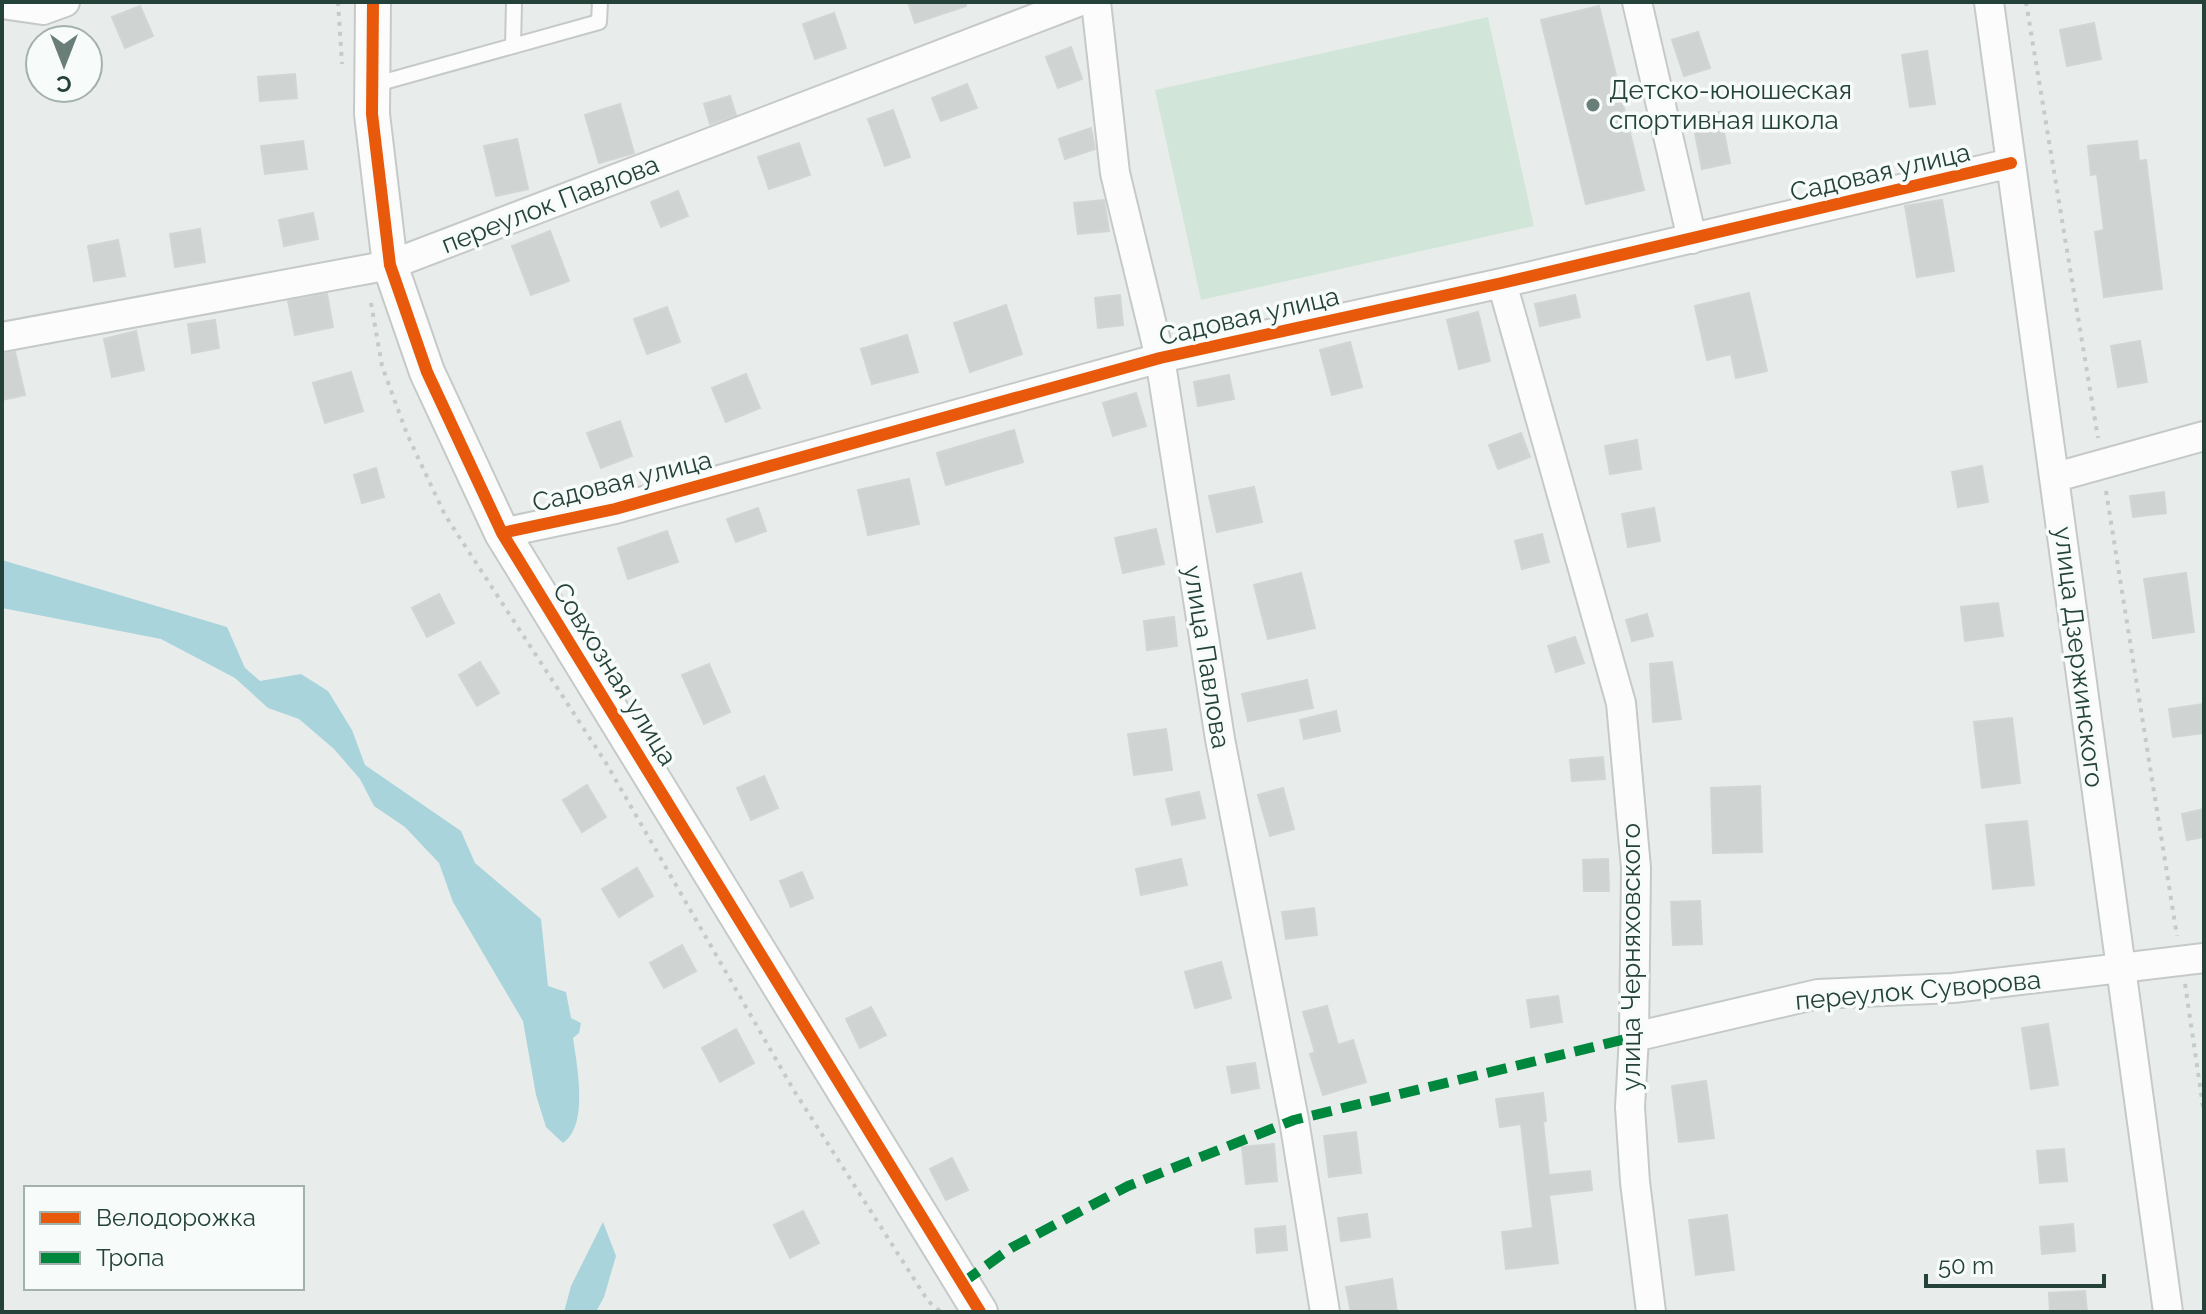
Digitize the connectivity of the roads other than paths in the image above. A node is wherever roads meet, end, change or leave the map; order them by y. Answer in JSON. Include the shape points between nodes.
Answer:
{"nodes":[{"id":1,"x":65,"y":2,"type":"edge"},
{"id":2,"x":373,"y":2,"type":"edge"},
{"id":3,"x":514,"y":2,"type":"edge"},
{"id":4,"x":600,"y":2,"type":"edge"},
{"id":5,"x":1078,"y":2,"type":"edge"},
{"id":6,"x":1096,"y":2,"type":"edge"},
{"id":7,"x":1637,"y":2,"type":"edge"},
{"id":8,"x":1989,"y":2,"type":"edge"},
{"id":9,"x":2,"y":4,"type":"edge"},
{"id":10,"x":513,"y":46,"type":"junction"},
{"id":11,"x":372,"y":85,"type":"junction"},
{"id":12,"x":2011,"y":163,"type":"junction"},
{"id":13,"x":1692,"y":239,"type":"junction"},
{"id":14,"x":390,"y":265,"type":"junction"},
{"id":15,"x":1502,"y":283,"type":"junction"},
{"id":16,"x":2,"y":337,"type":"edge"},
{"id":17,"x":1160,"y":358,"type":"junction"},
{"id":18,"x":2204,"y":436,"type":"edge"},
{"id":19,"x":2056,"y":477,"type":"junction"},
{"id":20,"x":502,"y":533,"type":"junction"},
{"id":21,"x":2193,"y":960,"type":"edge"},
{"id":22,"x":2119,"y":970,"type":"junction"},
{"id":23,"x":1634,"y":1037,"type":"junction"},
{"id":24,"x":980,"y":1312,"type":"edge"},
{"id":25,"x":1325,"y":1312,"type":"edge"},
{"id":26,"x":1651,"y":1312,"type":"edge"},
{"id":27,"x":2168,"y":1312,"type":"edge"}],
"edges":[{"from":1,"to":9,"type":"street","via":[[43,10]]},
{"from":2,"to":11,"type":"street","name":"Совхозная улица"},
{"from":3,"to":10,"type":"lane"},
{"from":4,"to":10,"type":"lane","via":[[599,22]]},
{"from":5,"to":14,"type":"street","name":"переулок Павлова"},
{"from":6,"to":17,"type":"street","name":"улица Павлова","via":[[1115,173]]},
{"from":7,"to":13,"type":"street"},
{"from":8,"to":12,"type":"street","name":"улица Дзержинского"},
{"from":10,"to":11,"type":"lane"},
{"from":11,"to":14,"type":"street","name":"Совхозная улица"},
{"from":12,"to":13,"type":"street","name":"Садовая улица"},
{"from":12,"to":19,"type":"street","name":"улица Дзержинского"},
{"from":13,"to":15,"type":"street","name":"Садовая улица"},
{"from":14,"to":16,"type":"street","name":"переулок Павлова"},
{"from":14,"to":20,"type":"street","name":"Совхозная улица","via":[[427,372]]},
{"from":15,"to":17,"type":"street","name":"Садовая улица"},
{"from":15,"to":23,"type":"street","name":"улица Черняховского","via":[[1621,703],[1636,868]]},
{"from":17,"to":20,"type":"street","name":"Садовая улица","via":[[615,509]]},
{"from":17,"to":25,"type":"street","name":"улица Павлова","via":[[1220,739],[1294,1120]]},
{"from":18,"to":19,"type":"street"},
{"from":19,"to":22,"type":"street","name":"улица Дзержинского"},
{"from":20,"to":24,"type":"street","name":"Совхозная улица"},
{"from":21,"to":22,"type":"street","name":"переулок Суворова"},
{"from":22,"to":23,"type":"street","name":"переулок Суворова","via":[[1953,988],[1818,994]]},
{"from":22,"to":27,"type":"street","name":"улица Дзержинского"},
{"from":23,"to":26,"type":"street","name":"улица Черняховского","via":[[1630,1107]]}]}
